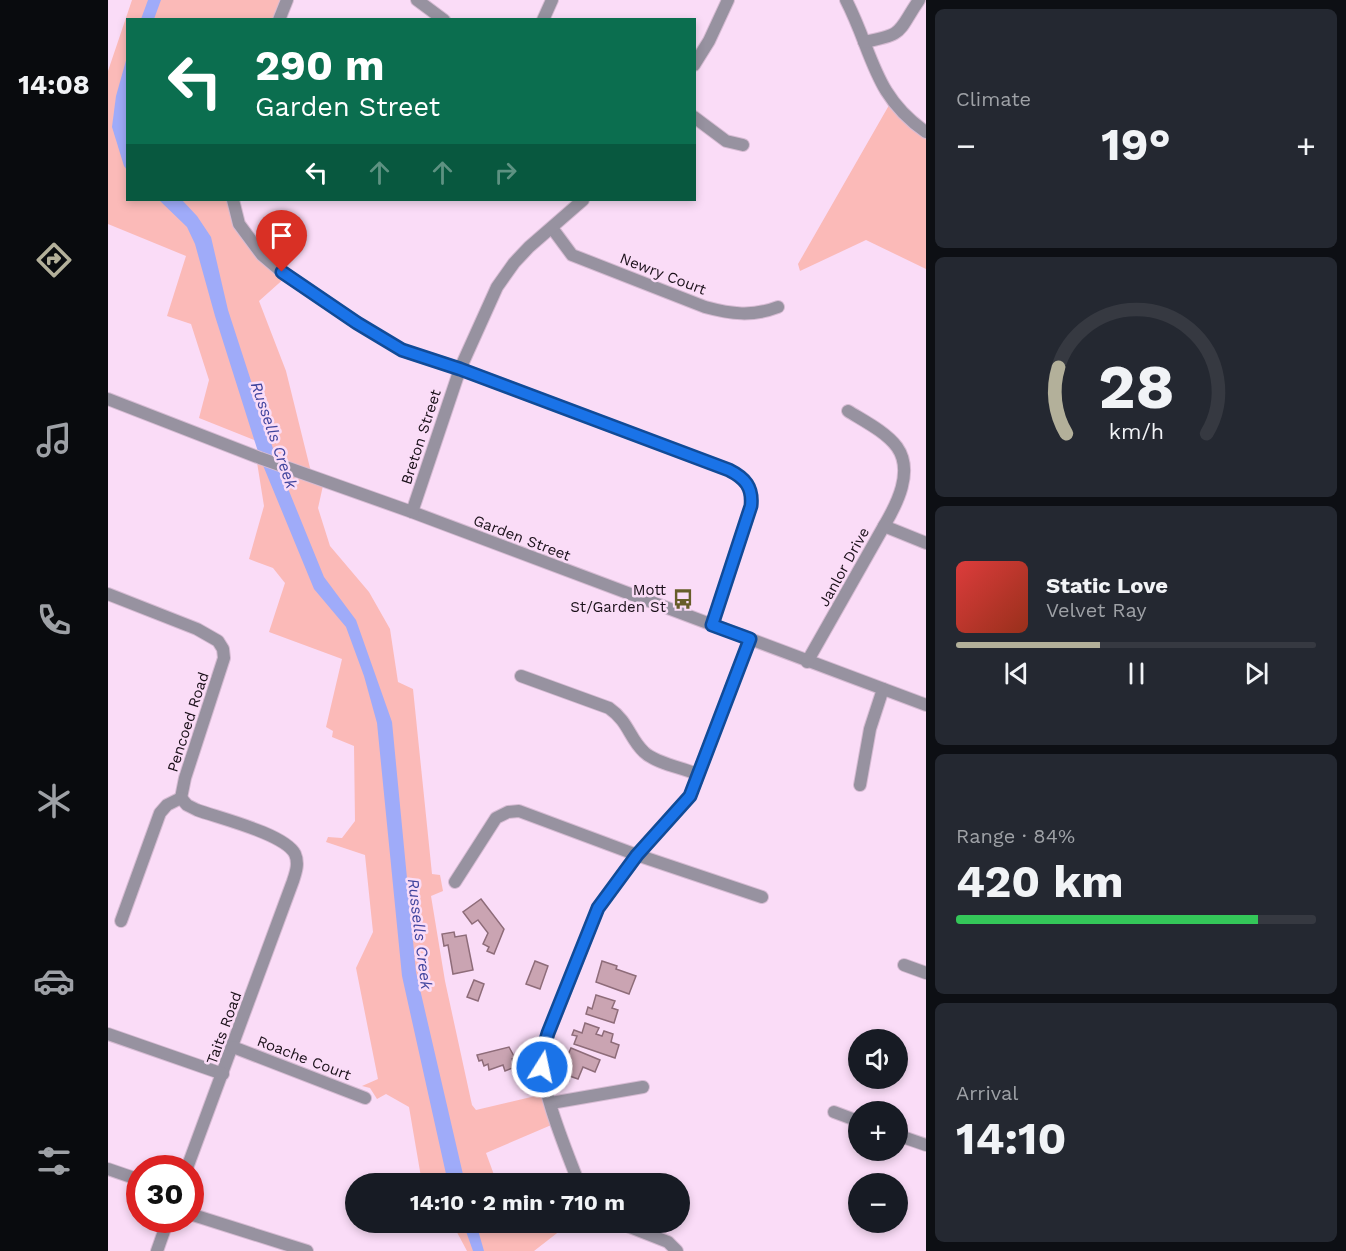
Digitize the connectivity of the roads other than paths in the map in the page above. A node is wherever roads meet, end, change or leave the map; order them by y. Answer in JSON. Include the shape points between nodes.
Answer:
{"nodes":[{"id":1,"x":287,"y":0,"type":"edge"},
{"id":2,"x":417,"y":0,"type":"edge"},
{"id":3,"x":552,"y":0,"type":"edge"},
{"id":4,"x":728,"y":0,"type":"edge"},
{"id":5,"x":846,"y":0,"type":"edge"},
{"id":6,"x":919,"y":0,"type":"edge"},
{"id":7,"x":280,"y":18,"type":"edge"},
{"id":8,"x":441,"y":18,"type":"edge"},
{"id":9,"x":544,"y":18,"type":"edge"},
{"id":10,"x":864,"y":42,"type":"junction"},
{"id":11,"x":696,"y":62,"type":"edge"},
{"id":12,"x":696,"y":118,"type":"edge"},
{"id":13,"x":926,"y":132,"type":"edge"},
{"id":14,"x":743,"y":145,"type":"dead end"},
{"id":15,"x":233,"y":201,"type":"edge"},
{"id":16,"x":581,"y":201,"type":"edge"},
{"id":17,"x":552,"y":228,"type":"junction"},
{"id":18,"x":778,"y":307,"type":"dead end"},
{"id":19,"x":460,"y":369,"type":"junction"},
{"id":20,"x":108,"y":399,"type":"edge"},
{"id":21,"x":848,"y":411,"type":"dead end"},
{"id":22,"x":412,"y":512,"type":"junction"},
{"id":23,"x":884,"y":526,"type":"junction"},
{"id":24,"x":926,"y":543,"type":"edge"},
{"id":25,"x":108,"y":594,"type":"edge"},
{"id":26,"x":712,"y":625,"type":"junction"},
{"id":27,"x":750,"y":639,"type":"junction"},
{"id":28,"x":807,"y":662,"type":"junction"},
{"id":29,"x":521,"y":676,"type":"dead end"},
{"id":30,"x":884,"y":689,"type":"junction"},
{"id":31,"x":926,"y":705,"type":"edge"},
{"id":32,"x":697,"y":774,"type":"junction"},
{"id":33,"x":860,"y":785,"type":"dead end"},
{"id":34,"x":181,"y":798,"type":"junction"},
{"id":35,"x":637,"y":855,"type":"junction"},
{"id":36,"x":455,"y":882,"type":"dead end"},
{"id":37,"x":762,"y":897,"type":"dead end"},
{"id":38,"x":121,"y":921,"type":"dead end"},
{"id":39,"x":904,"y":965,"type":"dead end"},
{"id":40,"x":926,"y":973,"type":"edge"},
{"id":41,"x":108,"y":1034,"type":"edge"},
{"id":42,"x":233,"y":1047,"type":"junction"},
{"id":43,"x":223,"y":1074,"type":"junction"},
{"id":44,"x":643,"y":1087,"type":"dead end"},
{"id":45,"x":365,"y":1098,"type":"dead end"},
{"id":46,"x":551,"y":1103,"type":"junction"},
{"id":47,"x":834,"y":1112,"type":"dead end"},
{"id":48,"x":848,"y":1117,"type":"edge"},
{"id":49,"x":908,"y":1139,"type":"edge"},
{"id":50,"x":926,"y":1145,"type":"edge"},
{"id":51,"x":192,"y":1155,"type":"edge"},
{"id":52,"x":108,"y":1169,"type":"edge"},
{"id":53,"x":575,"y":1173,"type":"edge"},
{"id":54,"x":126,"y":1175,"type":"edge"},
{"id":55,"x":204,"y":1218,"type":"edge"},
{"id":56,"x":163,"y":1233,"type":"edge"},
{"id":57,"x":645,"y":1233,"type":"edge"},
{"id":58,"x":156,"y":1251,"type":"edge"},
{"id":59,"x":306,"y":1251,"type":"edge"},
{"id":60,"x":677,"y":1251,"type":"edge"}],
"edges":[{"from":1,"to":7,"type":"street"},
{"from":2,"to":8,"type":"street"},
{"from":3,"to":9,"type":"street"},
{"from":4,"to":11,"type":"street"},
{"from":5,"to":10,"type":"street"},
{"from":6,"to":10,"type":"street","via":[[891,37]]},
{"from":10,"to":13,"type":"street","via":[[885,91],[909,120]]},
{"from":12,"to":14,"type":"street","via":[[726,141]]},
{"from":15,"to":19,"type":"street","via":[[247,238],[282,272],[402,350]]},
{"from":16,"to":17,"type":"street","name":"Breton Street"},
{"from":17,"to":18,"type":"street","name":"Newry Court","via":[[572,255],[705,306],[746,313]]},
{"from":17,"to":19,"type":"street","name":"Breton Street","via":[[514,263],[497,287]]},
{"from":19,"to":22,"type":"street","name":"Breton Street"},
{"from":19,"to":26,"type":"street","via":[[729,470],[746,482],[752,497]]},
{"from":20,"to":22,"type":"street","name":"Garden Street"},
{"from":21,"to":23,"type":"street","via":[[898,448],[904,467],[896,507]]},
{"from":22,"to":26,"type":"street","name":"Garden Street"},
{"from":23,"to":24,"type":"street","name":"Janlor Drive"},
{"from":23,"to":28,"type":"street","name":"Janlor Drive"},
{"from":25,"to":34,"type":"street","name":"Pencoed Road","via":[[197,629],[223,648],[224,658],[184,778]]},
{"from":26,"to":27,"type":"street","name":"Garden Street"},
{"from":27,"to":28,"type":"street","name":"Garden Street"},
{"from":27,"to":32,"type":"street"},
{"from":28,"to":30,"type":"street","name":"Garden Street"},
{"from":29,"to":32,"type":"street","via":[[609,708],[620,716],[651,757]]},
{"from":30,"to":31,"type":"street","name":"Garden Street"},
{"from":30,"to":33,"type":"street","via":[[870,729]]},
{"from":32,"to":35,"type":"street","via":[[690,796]]},
{"from":34,"to":38,"type":"street","via":[[160,813]]},
{"from":34,"to":42,"type":"street","name":"Taits Road","via":[[197,810],[274,837],[290,846],[297,861]]},
{"from":35,"to":36,"type":"street","via":[[519,811],[508,812],[496,818]]},
{"from":35,"to":37,"type":"street"},
{"from":35,"to":46,"type":"street","via":[[598,908],[548,1033],[542,1067]]},
{"from":39,"to":40,"type":"street"},
{"from":41,"to":43,"type":"street"},
{"from":42,"to":43,"type":"street","name":"Taits Road"},
{"from":42,"to":45,"type":"street","name":"Roache Court"},
{"from":43,"to":51,"type":"street","name":"Taits Road"},
{"from":44,"to":46,"type":"street"},
{"from":46,"to":53,"type":"street"},
{"from":47,"to":48,"type":"street"},
{"from":49,"to":50,"type":"street"},
{"from":52,"to":54,"type":"street"},
{"from":55,"to":59,"type":"street"},
{"from":56,"to":58,"type":"street"},
{"from":57,"to":60,"type":"street","via":[[668,1242]]}]}
